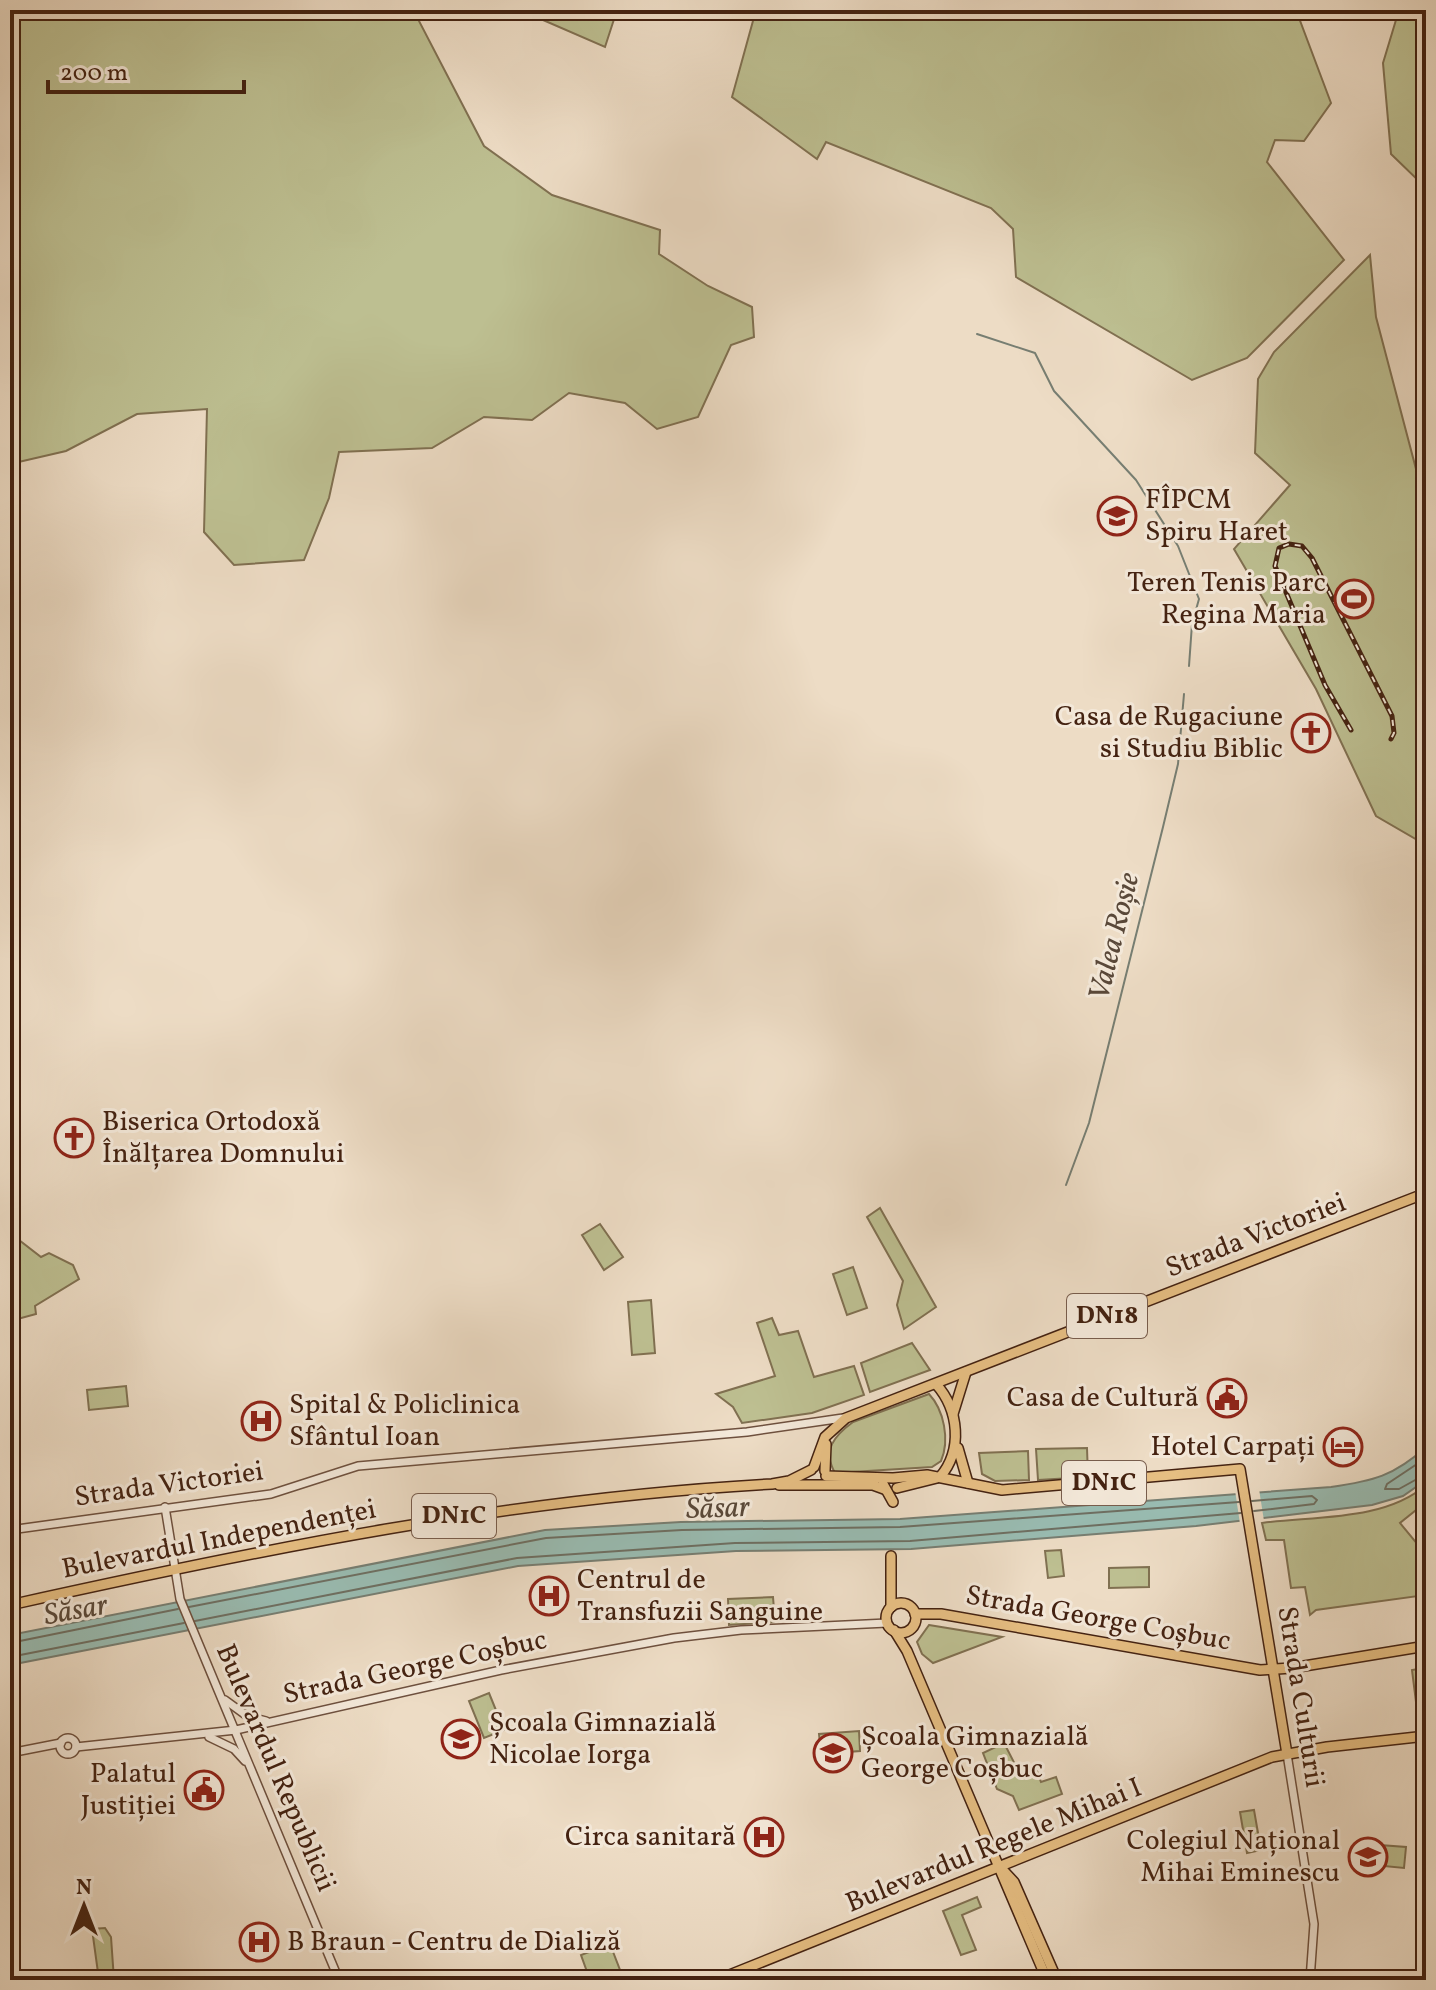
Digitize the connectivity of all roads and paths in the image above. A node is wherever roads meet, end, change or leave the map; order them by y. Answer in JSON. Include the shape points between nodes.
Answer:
{"nodes":[{"id":1,"x":1426,"y":1193,"type":"edge"},
{"id":2,"x":967,"y":1371,"type":"junction"},
{"id":3,"x":936,"y":1384,"type":"junction"},
{"id":4,"x":876,"y":1407,"type":"junction"},
{"id":5,"x":846,"y":1418,"type":"junction"},
{"id":6,"x":952,"y":1418,"type":"junction"},
{"id":7,"x":809,"y":1425,"type":"junction"},
{"id":8,"x":825,"y":1437,"type":"junction"},
{"id":9,"x":957,"y":1443,"type":"junction"},
{"id":10,"x":1240,"y":1469,"type":"joint"},
{"id":11,"x":819,"y":1471,"type":"junction"},
{"id":12,"x":940,"y":1477,"type":"junction"},
{"id":13,"x":968,"y":1483,"type":"junction"},
{"id":14,"x":772,"y":1484,"type":"junction"},
{"id":15,"x":891,"y":1485,"type":"junction"},
{"id":16,"x":791,"y":1487,"type":"junction"},
{"id":17,"x":892,"y":1503,"type":"dead end"},
{"id":18,"x":165,"y":1507,"type":"junction"},
{"id":19,"x":10,"y":1530,"type":"edge"},
{"id":20,"x":891,"y":1556,"type":"dead end"},
{"id":21,"x":176,"y":1571,"type":"junction"},
{"id":22,"x":891,"y":1579,"type":"junction"},
{"id":23,"x":10,"y":1605,"type":"edge"},
{"id":24,"x":891,"y":1607,"type":"junction"},
{"id":25,"x":912,"y":1610,"type":"junction"},
{"id":26,"x":890,"y":1627,"type":"junction"},
{"id":27,"x":912,"y":1627,"type":"junction"},
{"id":28,"x":1426,"y":1646,"type":"edge"},
{"id":29,"x":907,"y":1651,"type":"junction"},
{"id":30,"x":1273,"y":1670,"type":"junction"},
{"id":31,"x":223,"y":1698,"type":"junction"},
{"id":32,"x":268,"y":1722,"type":"junction"},
{"id":33,"x":236,"y":1730,"type":"junction"},
{"id":34,"x":203,"y":1735,"type":"junction"},
{"id":35,"x":1426,"y":1736,"type":"edge"},
{"id":36,"x":75,"y":1744,"type":"junction"},
{"id":37,"x":61,"y":1746,"type":"junction"},
{"id":38,"x":10,"y":1753,"type":"edge"},
{"id":39,"x":1287,"y":1754,"type":"junction"},
{"id":40,"x":249,"y":1765,"type":"junction"},
{"id":41,"x":1001,"y":1868,"type":"junction"},
{"id":42,"x":339,"y":1980,"type":"edge"},
{"id":43,"x":717,"y":1980,"type":"edge"},
{"id":44,"x":1047,"y":1980,"type":"edge"},
{"id":45,"x":1057,"y":1980,"type":"edge"},
{"id":46,"x":1310,"y":1980,"type":"edge"}],
"edges":[{"from":1,"to":2,"type":"main road","name":"Strada Victoriei","number":"DN18"},
{"from":2,"to":3,"type":"main road","name":"Strada Victoriei","number":"DN18"},
{"from":2,"to":6,"type":"main road"},
{"from":3,"to":4,"type":"main road","name":"Strada Victoriei"},
{"from":3,"to":6,"type":"main road"},
{"from":4,"to":5,"type":"main road","name":"Strada Victoriei"},
{"from":4,"to":11,"type":"main road","name":"Strada Victoriei","via":[[831,1435]]},
{"from":5,"to":7,"type":"street","name":"Strada Victoriei"},
{"from":5,"to":8,"type":"main road","name":"Strada Victoriei"},
{"from":6,"to":9,"type":"main road"},
{"from":7,"to":8,"type":"street"},
{"from":7,"to":18,"type":"street","name":"Strada Victoriei","via":[[368,1465],[288,1490]]},
{"from":8,"to":11,"type":"main road","name":"Strada Victoriei"},
{"from":9,"to":12,"type":"main road","via":[[953,1460]]},
{"from":9,"to":13,"type":"main road"},
{"from":10,"to":13,"type":"main road","name":"Bulevardul Independenței","number":"DN1C","via":[[1018,1490]]},
{"from":10,"to":30,"type":"main road","name":"Strada Culturii","number":"DN1C"},
{"from":11,"to":14,"type":"main road","name":"Bulevardul Independenței","number":"DN1C"},
{"from":11,"to":15,"type":"main road","name":"Bulevardul Independenței","number":"DN1C"},
{"from":11,"to":16,"type":"main road","via":[[809,1478],[815,1483]]},
{"from":12,"to":13,"type":"main road","name":"Bulevardul Independenței","number":"DN1C"},
{"from":12,"to":15,"type":"main road","name":"Bulevardul Independenței","number":"DN1C"},
{"from":14,"to":16,"type":"main road","name":"Bulevardul Independenței","number":"DN1C"},
{"from":14,"to":21,"type":"main road","name":"Bulevardul Independenței","number":"DN1C","via":[[502,1509]]},
{"from":15,"to":16,"type":"main road","name":"Bulevardul Independenței","number":"DN1C"},
{"from":15,"to":17,"type":"main road"},
{"from":18,"to":19,"type":"street","name":"Strada Victoriei"},
{"from":18,"to":21,"type":"street","name":"Bulevardul Republicii"},
{"from":20,"to":22,"type":"main road"},
{"from":21,"to":23,"type":"main road","name":"Bulevardul Independenței","number":"DN1C"},
{"from":21,"to":31,"type":"street","name":"Bulevardul Republicii","via":[[180,1599]]},
{"from":22,"to":24,"type":"main road"},
{"from":22,"to":25,"type":"main road"},
{"from":24,"to":25,"type":"main road","via":[[899,1603]]},
{"from":24,"to":26,"type":"main road"},
{"from":25,"to":27,"type":"main road"},
{"from":25,"to":30,"type":"main road","name":"Strada George Coșbuc"},
{"from":26,"to":27,"type":"main road","via":[[902,1632]]},
{"from":26,"to":29,"type":"main road"},
{"from":26,"to":32,"type":"street","name":"Strada George Coșbuc","via":[[753,1629],[674,1638]]},
{"from":27,"to":29,"type":"main road"},
{"from":28,"to":30,"type":"main road","name":"Strada George Coșbuc"},
{"from":29,"to":41,"type":"main road"},
{"from":30,"to":39,"type":"main road","name":"Strada Culturii","number":"DN1C"},
{"from":31,"to":32,"type":"street","via":[[247,1716]]},
{"from":31,"to":33,"type":"street","name":"Bulevardul Republicii"},
{"from":32,"to":33,"type":"street","name":"Strada George Coșbuc"},
{"from":33,"to":34,"type":"street","name":"Strada George Coșbuc"},
{"from":33,"to":40,"type":"street","name":"Bulevardul Republicii"},
{"from":34,"to":36,"type":"street","name":"Strada George Coșbuc"},
{"from":34,"to":40,"type":"street","via":[[226,1744]]},
{"from":35,"to":39,"type":"main road","name":"Bulevardul Regele Mihai I"},
{"from":36,"to":37,"type":"street","name":"Strada George Coșbuc","via":[[66,1738]]},
{"from":36,"to":37,"type":"street","name":"Strada George Coșbuc","via":[[70,1753]]},
{"from":37,"to":38,"type":"street","name":"Strada George Coșbuc"},
{"from":39,"to":41,"type":"main road","name":"Bulevardul Regele Mihai I"},
{"from":39,"to":46,"type":"street","name":"Strada Culturii","via":[[1314,1924]]},
{"from":40,"to":42,"type":"street","name":"Bulevardul Republicii"},
{"from":41,"to":43,"type":"main road","name":"Bulevardul Regele Mihai I"},
{"from":41,"to":44,"type":"main road","via":[[1004,1886]]},
{"from":41,"to":45,"type":"main road","via":[[1014,1882]]}]}
